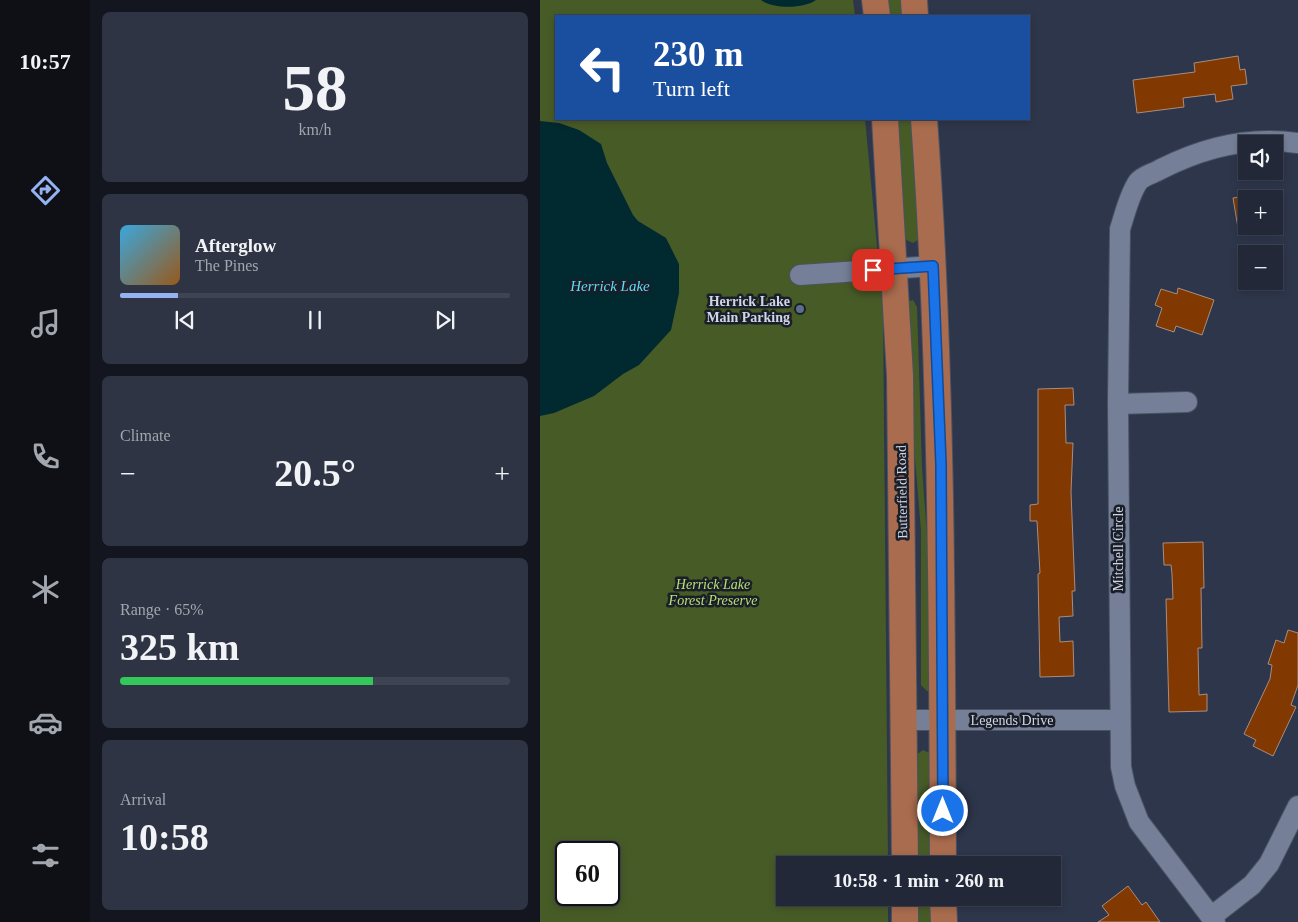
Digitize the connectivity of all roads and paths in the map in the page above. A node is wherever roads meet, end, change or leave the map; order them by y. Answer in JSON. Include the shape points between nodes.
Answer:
{"nodes":[{"id":1,"x":875,"y":0,"type":"edge"},
{"id":2,"x":914,"y":0,"type":"edge"},
{"id":3,"x":877,"y":15,"type":"edge"},
{"id":4,"x":915,"y":15,"type":"edge"},
{"id":5,"x":885,"y":120,"type":"edge"},
{"id":6,"x":924,"y":120,"type":"edge"},
{"id":7,"x":1298,"y":143,"type":"edge"},
{"id":8,"x":933,"y":266,"type":"junction"},
{"id":9,"x":895,"y":268,"type":"junction"},
{"id":10,"x":800,"y":275,"type":"dead end"},
{"id":11,"x":1187,"y":402,"type":"dead end"},
{"id":12,"x":1118,"y":404,"type":"junction"},
{"id":13,"x":905,"y":720,"type":"junction"},
{"id":14,"x":943,"y":720,"type":"junction"},
{"id":15,"x":1120,"y":720,"type":"junction"},
{"id":16,"x":1298,"y":806,"type":"edge"},
{"id":17,"x":905,"y":856,"type":"edge"},
{"id":18,"x":943,"y":856,"type":"edge"},
{"id":19,"x":905,"y":906,"type":"edge"},
{"id":20,"x":943,"y":906,"type":"edge"},
{"id":21,"x":1213,"y":920,"type":"edge"},
{"id":22,"x":905,"y":922,"type":"edge"},
{"id":23,"x":944,"y":922,"type":"edge"}],
"edges":[{"from":1,"to":3,"type":"main road"},
{"from":2,"to":4,"type":"main road"},
{"from":5,"to":9,"type":"main road","name":"Butterfield Road"},
{"from":6,"to":8,"type":"main road"},
{"from":7,"to":12,"type":"street","name":"Mitchell Circle","via":[[1272,139],[1213,147],[1139,181],[1120,229]]},
{"from":8,"to":9,"type":"street"},
{"from":8,"to":14,"type":"main road","via":[[940,445]]},
{"from":9,"to":10,"type":"street"},
{"from":9,"to":13,"type":"main road","name":"Butterfield Road","via":[[902,470]]},
{"from":11,"to":12,"type":"street"},
{"from":12,"to":15,"type":"street","name":"Mitchell Circle"},
{"from":13,"to":14,"type":"street","name":"Legends Drive"},
{"from":13,"to":17,"type":"main road","name":"Butterfield Road"},
{"from":14,"to":15,"type":"street","name":"Legends Drive"},
{"from":14,"to":18,"type":"main road"},
{"from":15,"to":21,"type":"street","name":"Mitchell Circle","via":[[1121,767],[1139,822]]},
{"from":16,"to":21,"type":"street","name":"Mitchell Circle","via":[[1269,864],[1252,885]]},
{"from":19,"to":22,"type":"main road"},
{"from":20,"to":23,"type":"main road"}]}
